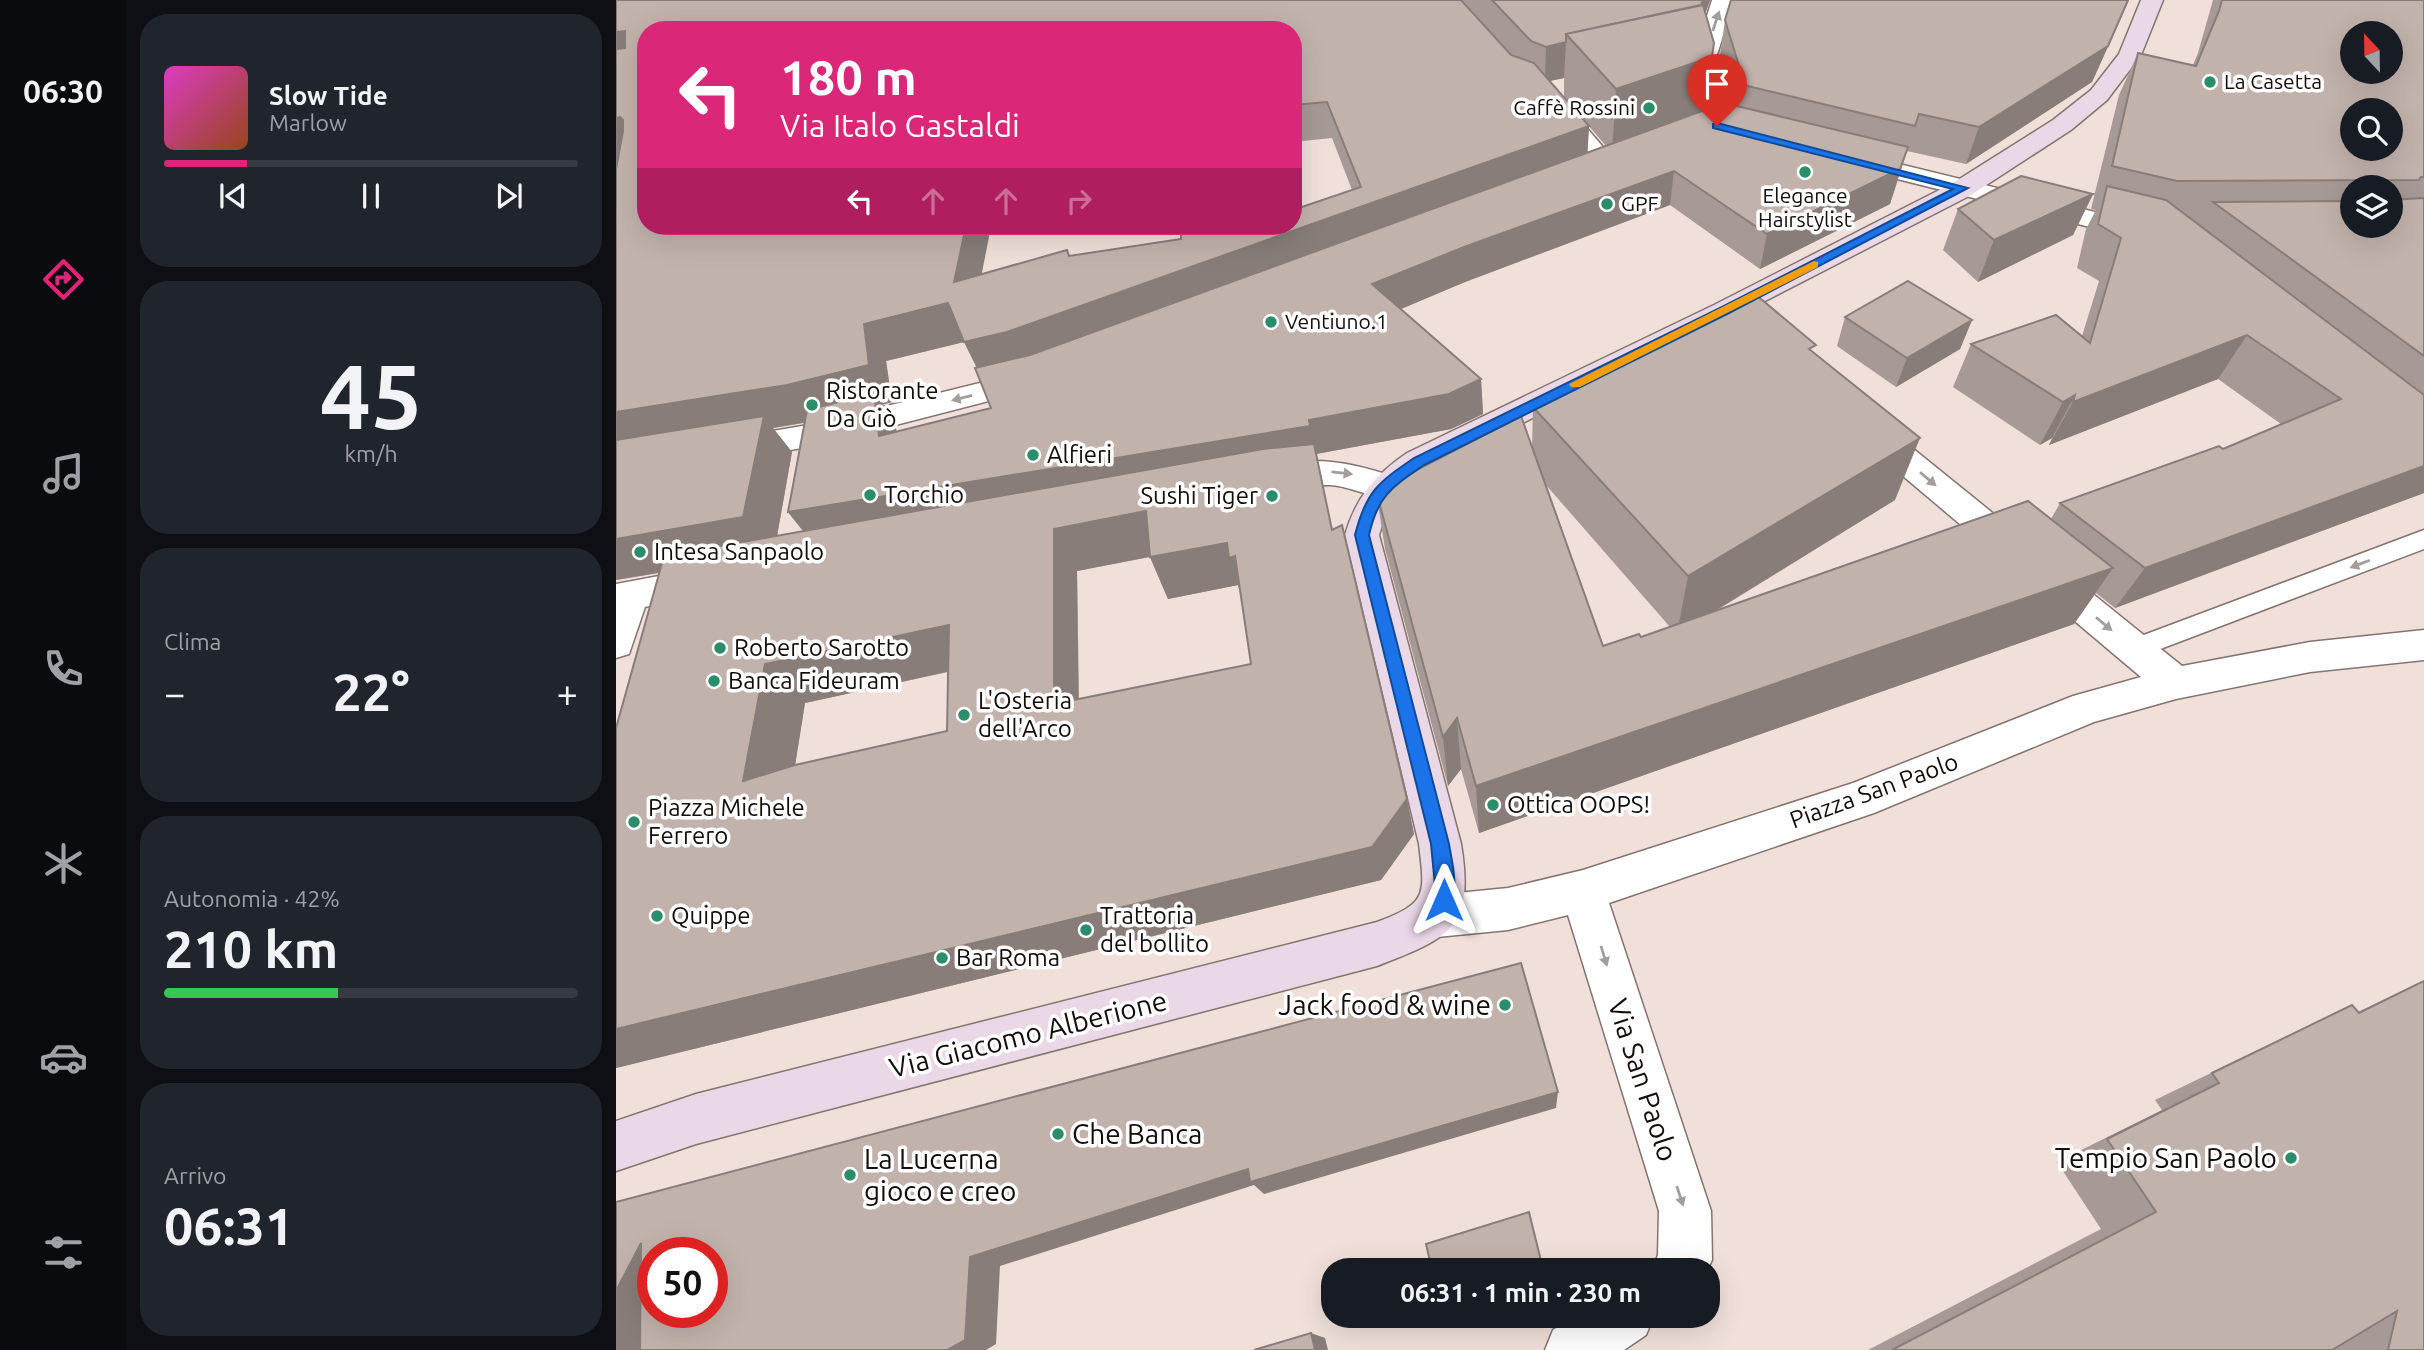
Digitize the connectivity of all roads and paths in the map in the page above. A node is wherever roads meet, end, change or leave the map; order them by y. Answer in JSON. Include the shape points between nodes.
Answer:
{"nodes":[{"id":1,"x":1723,"y":0,"type":"edge"},
{"id":2,"x":2151,"y":0,"type":"edge"},
{"id":3,"x":1706,"y":55,"type":"junction"},
{"id":4,"x":1679,"y":61,"type":"edge"},
{"id":5,"x":1570,"y":86,"type":"edge"},
{"id":6,"x":1769,"y":139,"type":"edge"},
{"id":7,"x":1833,"y":155,"type":"edge"},
{"id":8,"x":1607,"y":165,"type":"edge"},
{"id":9,"x":1962,"y":188,"type":"junction"},
{"id":10,"x":2162,"y":238,"type":"edge"},
{"id":11,"x":1059,"y":370,"type":"edge"},
{"id":12,"x":1843,"y":409,"type":"edge"},
{"id":13,"x":695,"y":454,"type":"edge"},
{"id":14,"x":1234,"y":485,"type":"edge"},
{"id":15,"x":1383,"y":486,"type":"junction"},
{"id":16,"x":2424,"y":539,"type":"edge"},
{"id":17,"x":745,"y":574,"type":"edge"},
{"id":18,"x":623,"y":596,"type":"edge"},
{"id":19,"x":2424,"y":620,"type":"edge"},
{"id":20,"x":616,"y":643,"type":"edge"},
{"id":21,"x":2424,"y":645,"type":"edge"},
{"id":22,"x":2134,"y":649,"type":"junction"},
{"id":23,"x":2310,"y":657,"type":"junction"},
{"id":24,"x":2176,"y":683,"type":"junction"},
{"id":25,"x":1583,"y":891,"type":"junction"},
{"id":26,"x":1437,"y":916,"type":"junction"},
{"id":27,"x":616,"y":1146,"type":"edge"},
{"id":28,"x":1685,"y":1258,"type":"edge"},
{"id":29,"x":1608,"y":1328,"type":"edge"},
{"id":30,"x":1573,"y":1350,"type":"edge"}],
"edges":[{"from":3,"to":1,"type":"street","one_way":true},
{"from":2,"to":9,"type":"main road","via":[[2130,55],[2099,95],[2062,125]]},
{"from":3,"to":4,"type":"street"},
{"from":3,"to":6,"type":"street","via":[[1720,106],[1704,130]]},
{"from":5,"to":8,"type":"street","via":[[1538,90]]},
{"from":7,"to":9,"type":"street"},
{"from":9,"to":10,"type":"street"},
{"from":9,"to":15,"type":"main road","via":[[1735,320],[1419,461]]},
{"from":11,"to":13,"type":"street","one_way":true,"via":[[812,448]]},
{"from":12,"to":22,"type":"street","one_way":true},
{"from":14,"to":15,"type":"street","one_way":true,"via":[[1334,472]]},
{"from":15,"to":26,"type":"main road","via":[[1367,512],[1362,535],[1440,844],[1444,900]]},
{"from":16,"to":22,"type":"lane","one_way":true},
{"from":17,"to":18,"type":"street"},
{"from":18,"to":20,"type":"street"},
{"from":19,"to":23,"type":"street","name":"Piazza San Paolo"},
{"from":21,"to":23,"type":"street","name":"Piazza San Paolo"},
{"from":22,"to":24,"type":"street"},
{"from":23,"to":24,"type":"street","name":"Piazza San Paolo"},
{"from":24,"to":25,"type":"street","name":"Piazza San Paolo","via":[[2087,708],[1858,800]]},
{"from":25,"to":26,"type":"street","name":"Piazza San Paolo","via":[[1508,909]]},
{"from":25,"to":28,"type":"street","name":"Via San Paolo","one_way":true,"via":[[1685,1211]]},
{"from":26,"to":27,"type":"main road","name":"Via Giacomo Alberione","via":[[1377,944],[696,1119]]},
{"from":29,"to":30,"type":"street"}]}
